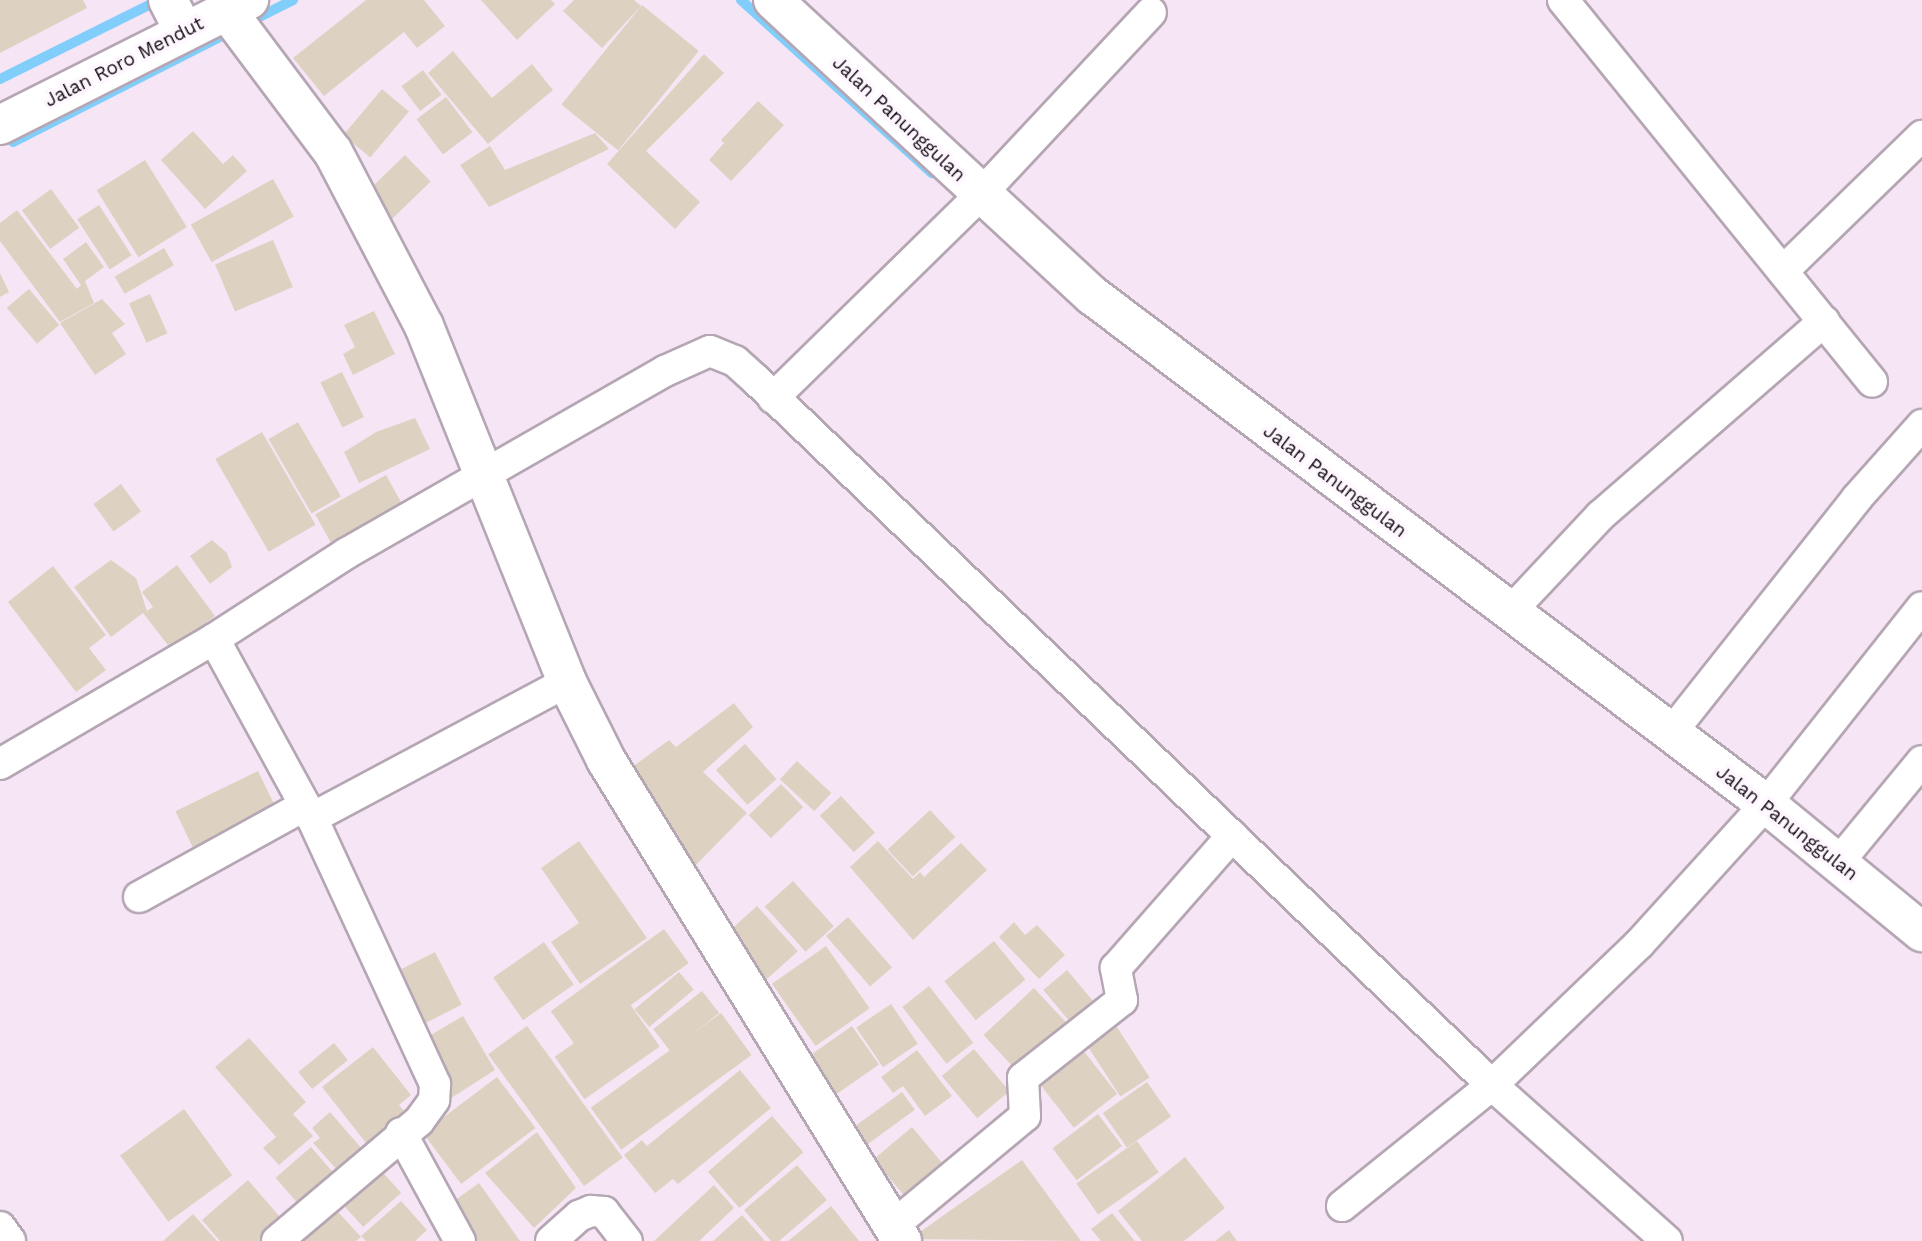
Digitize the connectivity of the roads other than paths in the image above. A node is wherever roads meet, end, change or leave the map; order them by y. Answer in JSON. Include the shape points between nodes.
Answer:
{"nodes":[{"id":1,"x":773,"y":0,"type":"edge"},
{"id":2,"x":1563,"y":0,"type":"edge"},
{"id":3,"x":1152,"y":12,"type":"dead end"},
{"id":4,"x":175,"y":14,"type":"edge"},
{"id":5,"x":237,"y":16,"type":"edge"},
{"id":6,"x":0,"y":125,"type":"edge"},
{"id":7,"x":1922,"y":136,"type":"edge"},
{"id":8,"x":981,"y":195,"type":"junction"},
{"id":9,"x":1783,"y":271,"type":"junction"},
{"id":10,"x":1824,"y":321,"type":"junction"},
{"id":11,"x":1872,"y":381,"type":"dead end"},
{"id":12,"x":773,"y":398,"type":"junction"},
{"id":13,"x":1922,"y":425,"type":"edge"},
{"id":14,"x":481,"y":477,"type":"junction"},
{"id":15,"x":1922,"y":607,"type":"edge"},
{"id":16,"x":1510,"y":612,"type":"junction"},
{"id":17,"x":214,"y":639,"type":"junction"},
{"id":18,"x":567,"y":682,"type":"junction"},
{"id":19,"x":1671,"y":733,"type":"junction"},
{"id":20,"x":1922,"y":761,"type":"edge"},
{"id":21,"x":0,"y":764,"type":"edge"},
{"id":22,"x":1766,"y":804,"type":"junction"},
{"id":23,"x":308,"y":812,"type":"junction"},
{"id":24,"x":1232,"y":836,"type":"junction"},
{"id":25,"x":1838,"y":863,"type":"junction"},
{"id":26,"x":139,"y":897,"type":"dead end"},
{"id":27,"x":1922,"y":932,"type":"edge"},
{"id":28,"x":1492,"y":1085,"type":"junction"},
{"id":29,"x":401,"y":1133,"type":"junction"},
{"id":30,"x":1342,"y":1206,"type":"dead end"},
{"id":31,"x":0,"y":1227,"type":"edge"},
{"id":32,"x":899,"y":1233,"type":"edge"},
{"id":33,"x":10,"y":1241,"type":"edge"},
{"id":34,"x":278,"y":1241,"type":"edge"},
{"id":35,"x":460,"y":1241,"type":"edge"},
{"id":36,"x":551,"y":1241,"type":"edge"},
{"id":37,"x":627,"y":1241,"type":"edge"},
{"id":38,"x":1667,"y":1241,"type":"edge"}],
"edges":[{"from":1,"to":8,"type":"main road","name":"Jalan Panunggulan"},
{"from":2,"to":9,"type":"street"},
{"from":3,"to":8,"type":"street"},
{"from":4,"to":5,"type":"main road","name":"Jalan Roro Mendut"},
{"from":4,"to":6,"type":"main road","name":"Jalan Roro Mendut"},
{"from":5,"to":14,"type":"main road","via":[[333,152],[424,326]]},
{"from":7,"to":9,"type":"street"},
{"from":8,"to":12,"type":"street"},
{"from":8,"to":16,"type":"main road","name":"Jalan Panunggulan","via":[[1093,296]]},
{"from":9,"to":10,"type":"street"},
{"from":10,"to":11,"type":"street"},
{"from":10,"to":16,"type":"street","via":[[1600,516]]},
{"from":12,"to":14,"type":"street","via":[[735,361],[710,351],[665,371]]},
{"from":12,"to":24,"type":"street"},
{"from":13,"to":19,"type":"street","via":[[1857,498]]},
{"from":14,"to":17,"type":"street","via":[[347,553]]},
{"from":14,"to":18,"type":"main road"},
{"from":15,"to":22,"type":"street"},
{"from":16,"to":19,"type":"main road","name":"Jalan Panunggulan"},
{"from":17,"to":21,"type":"street"},
{"from":17,"to":23,"type":"street"},
{"from":18,"to":23,"type":"street"},
{"from":18,"to":32,"type":"main road","via":[[637,817]]},
{"from":19,"to":22,"type":"main road","name":"Jalan Panunggulan"},
{"from":20,"to":25,"type":"street"},
{"from":22,"to":25,"type":"main road","name":"Jalan Panunggulan"},
{"from":22,"to":28,"type":"street","via":[[1639,944]]},
{"from":23,"to":26,"type":"street"},
{"from":23,"to":29,"type":"street","via":[[435,1084],[434,1101],[419,1121]]},
{"from":24,"to":28,"type":"street"},
{"from":24,"to":32,"type":"street","via":[[1116,968],[1122,1000],[1023,1078],[1025,1116]]},
{"from":25,"to":27,"type":"main road","name":"Jalan Panunggulan"},
{"from":28,"to":30,"type":"street"},
{"from":28,"to":38,"type":"street"},
{"from":29,"to":34,"type":"street"},
{"from":29,"to":35,"type":"street"},
{"from":31,"to":33,"type":"street"},
{"from":36,"to":37,"type":"street","via":[[579,1216],[604,1212]]}]}
